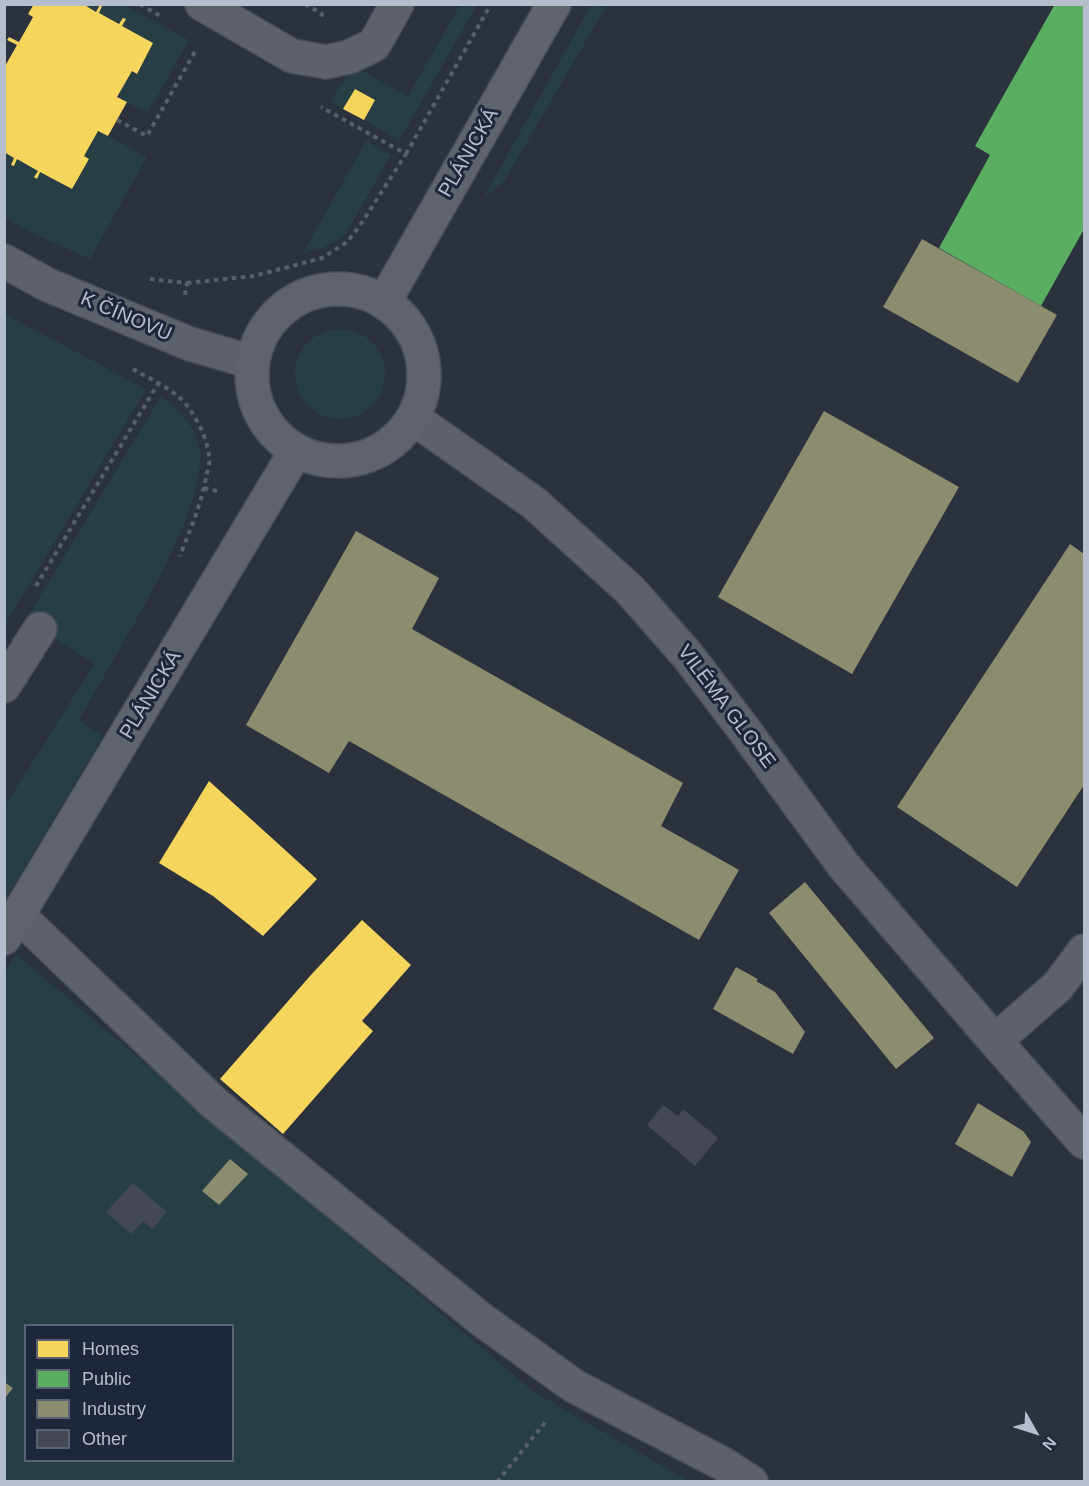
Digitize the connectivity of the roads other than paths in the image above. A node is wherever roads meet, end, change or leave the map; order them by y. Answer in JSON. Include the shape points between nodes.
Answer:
{"nodes":[{"id":1,"x":202,"y":4,"type":"edge"},
{"id":2,"x":397,"y":4,"type":"edge"},
{"id":3,"x":554,"y":4,"type":"edge"},
{"id":4,"x":4,"y":261,"type":"edge"},
{"id":5,"x":384,"y":302,"type":"junction"},
{"id":6,"x":252,"y":362,"type":"junction"},
{"id":7,"x":413,"y":418,"type":"junction"},
{"id":8,"x":296,"y":451,"type":"junction"},
{"id":9,"x":40,"y":630,"type":"dead end"},
{"id":10,"x":4,"y":686,"type":"edge"},
{"id":11,"x":11,"y":926,"type":"edge"},
{"id":12,"x":1084,"y":951,"type":"edge"},
{"id":13,"x":994,"y":1041,"type":"junction"},
{"id":14,"x":1084,"y":1142,"type":"edge"},
{"id":15,"x":751,"y":1482,"type":"edge"}],
"edges":[{"from":1,"to":2,"type":"street","via":[[292,56],[326,62],[374,45]]},
{"from":3,"to":5,"type":"main road","name":"PLÁNICKÁ"},
{"from":4,"to":6,"type":"street","name":"K ČÍNOVU","via":[[48,285],[190,344]]},
{"from":5,"to":6,"type":"main road","via":[[352,289],[318,291],[287,305],[264,330]]},
{"from":5,"to":7,"type":"main road","via":[[408,324],[422,354],[424,387]]},
{"from":6,"to":8,"type":"main road","via":[[252,388],[260,414],[275,435]]},
{"from":7,"to":8,"type":"main road","via":[[392,443],[362,458],[328,462]]},
{"from":7,"to":13,"type":"street","name":"VILÉMA GLOSE","via":[[534,503],[630,590],[688,656],[844,866]]},
{"from":8,"to":11,"type":"main road","name":"PLÁNICKÁ"},
{"from":9,"to":10,"type":"street"},
{"from":11,"to":15,"type":"street","via":[[214,1103],[482,1320],[574,1386]]},
{"from":12,"to":13,"type":"street","via":[[1058,986]]},
{"from":13,"to":14,"type":"street","name":"VILÉMA GLOSE"}]}
